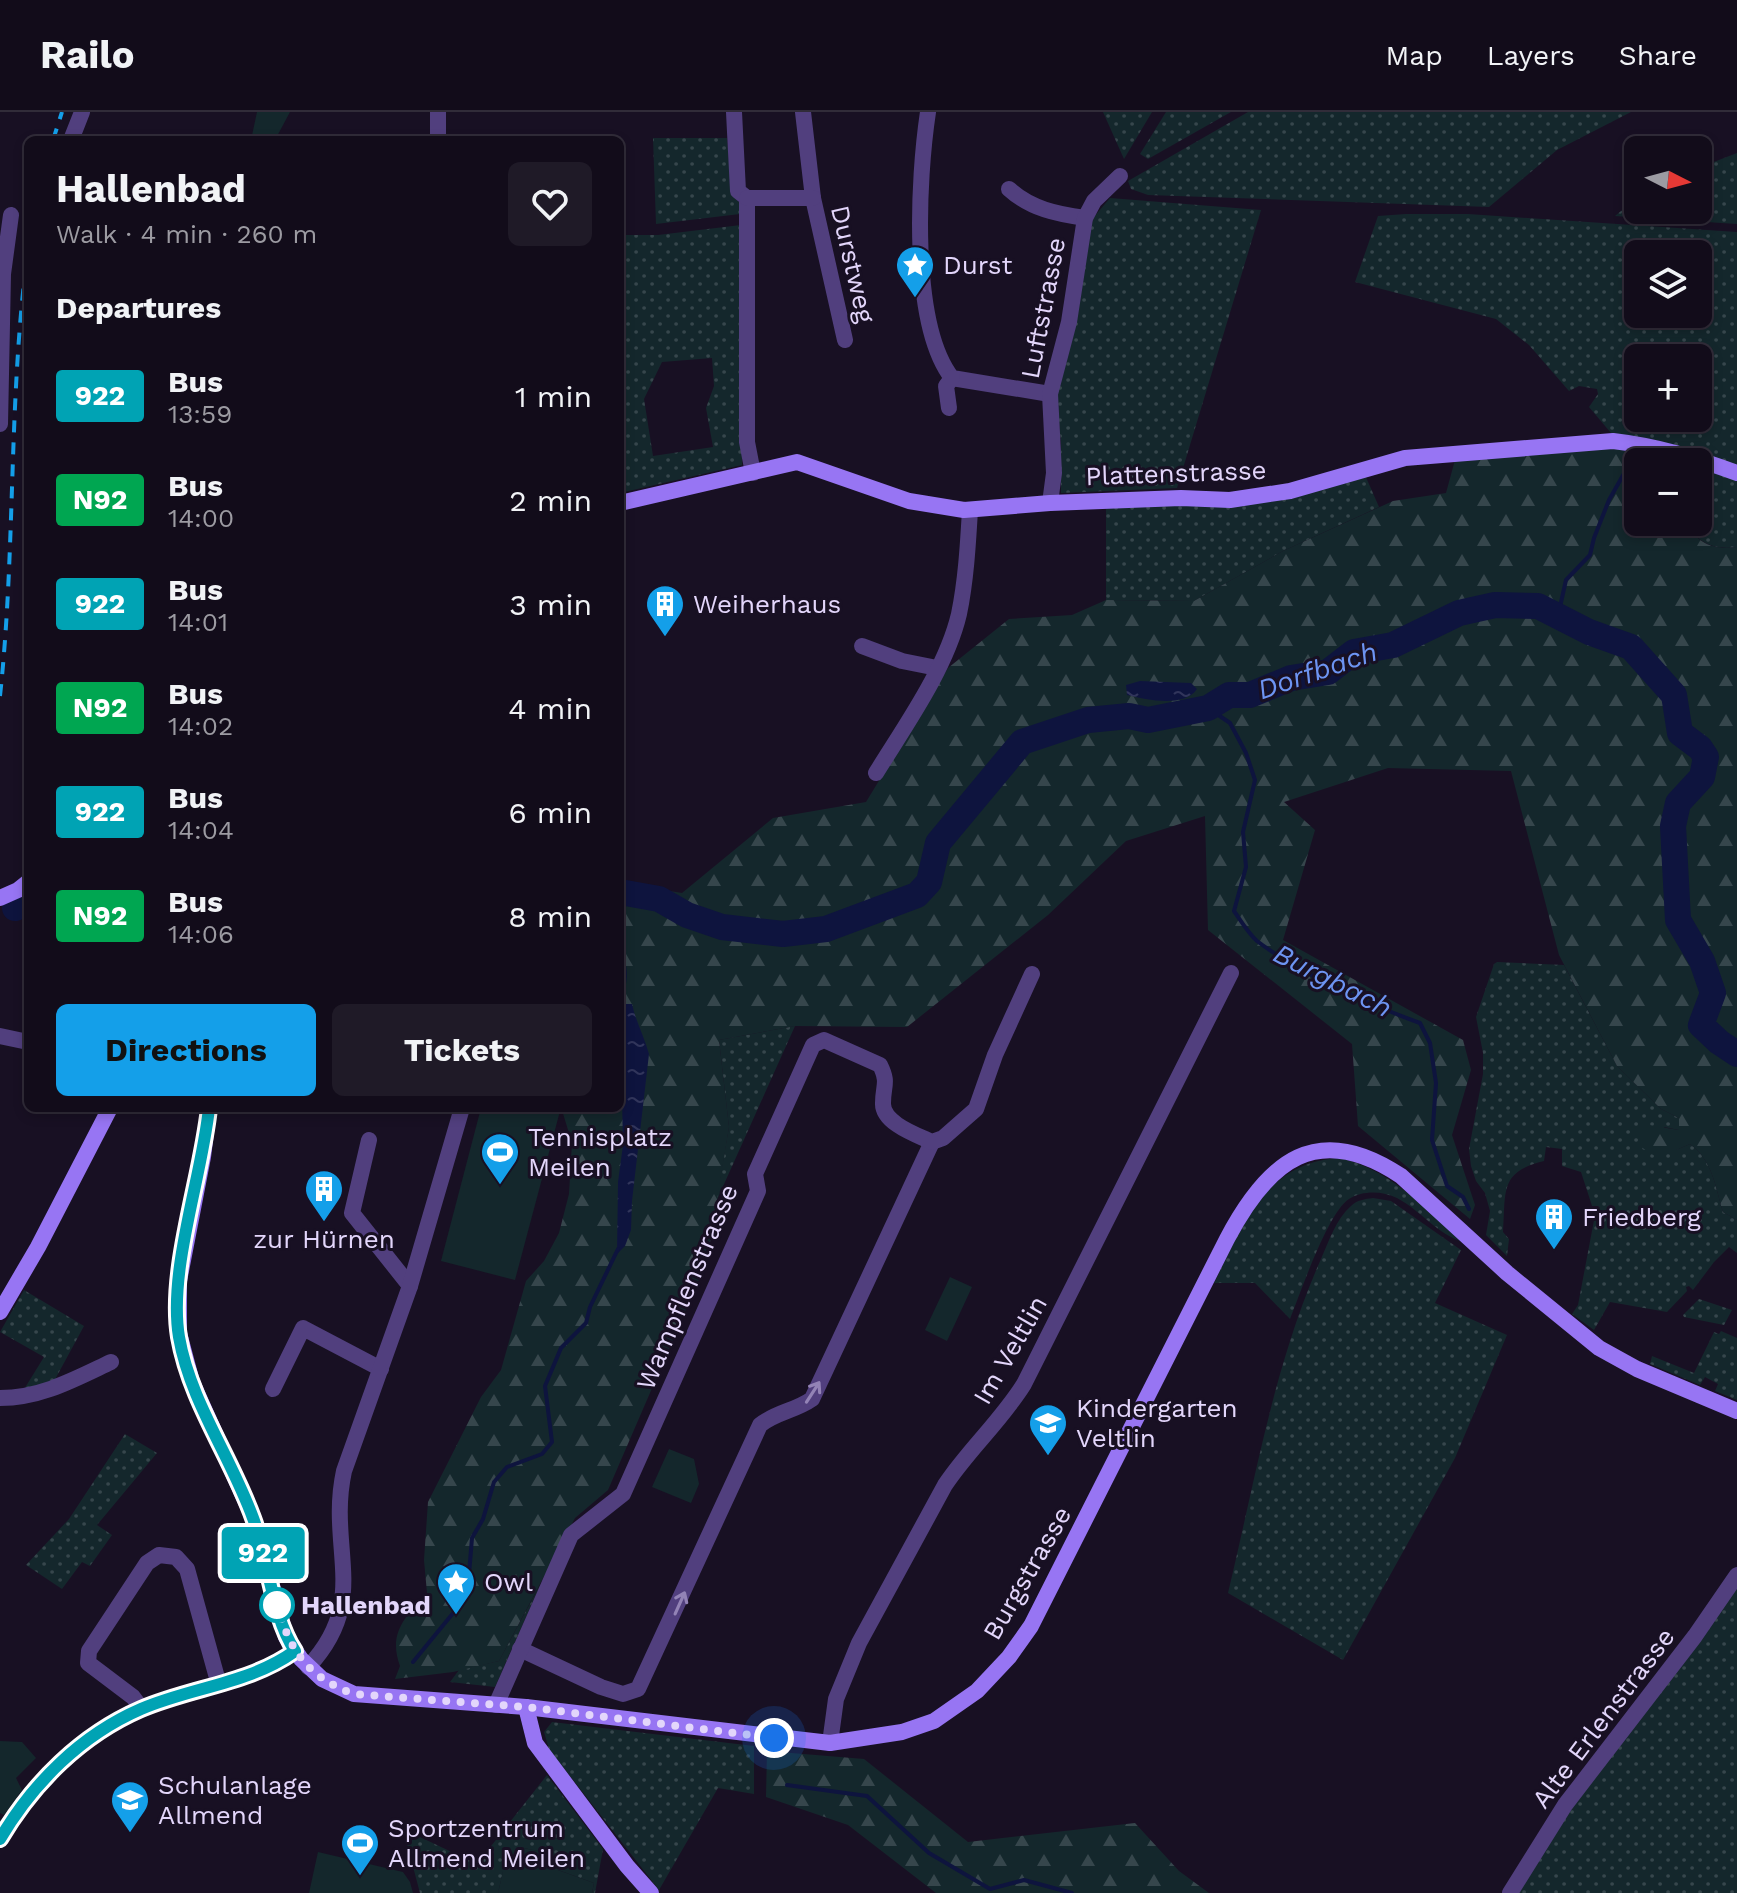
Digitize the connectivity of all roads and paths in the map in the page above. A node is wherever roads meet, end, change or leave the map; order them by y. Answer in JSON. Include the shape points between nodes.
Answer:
{"nodes":[{"id":1,"x":82,"y":112,"type":"edge"},
{"id":2,"x":438,"y":112,"type":"edge"},
{"id":3,"x":734,"y":112,"type":"edge"},
{"id":4,"x":803,"y":112,"type":"edge"},
{"id":5,"x":928,"y":112,"type":"edge"},
{"id":6,"x":73,"y":136,"type":"edge"},
{"id":7,"x":438,"y":136,"type":"edge"},
{"id":8,"x":1120,"y":176,"type":"dead end"},
{"id":9,"x":1009,"y":189,"type":"dead end"},
{"id":10,"x":747,"y":198,"type":"junction"},
{"id":11,"x":813,"y":198,"type":"junction"},
{"id":12,"x":11,"y":215,"type":"dead end"},
{"id":13,"x":1085,"y":218,"type":"junction"},
{"id":14,"x":845,"y":340,"type":"dead end"},
{"id":15,"x":952,"y":378,"type":"junction"},
{"id":16,"x":1050,"y":394,"type":"junction"},
{"id":17,"x":949,"y":408,"type":"dead end"},
{"id":18,"x":0,"y":424,"type":"edge"},
{"id":19,"x":753,"y":473,"type":"junction"},
{"id":20,"x":1737,"y":473,"type":"edge"},
{"id":21,"x":624,"y":502,"type":"edge"},
{"id":22,"x":1050,"y":503,"type":"junction"},
{"id":23,"x":970,"y":510,"type":"junction"},
{"id":24,"x":862,"y":646,"type":"dead end"},
{"id":25,"x":937,"y":668,"type":"junction"},
{"id":26,"x":876,"y":773,"type":"dead end"},
{"id":27,"x":24,"y":885,"type":"edge"},
{"id":28,"x":0,"y":898,"type":"edge"},
{"id":29,"x":1231,"y":973,"type":"dead end"},
{"id":30,"x":1032,"y":974,"type":"dead end"},
{"id":31,"x":0,"y":1036,"type":"edge"},
{"id":32,"x":24,"y":1041,"type":"edge"},
{"id":33,"x":108,"y":1112,"type":"edge"},
{"id":34,"x":209,"y":1112,"type":"edge"},
{"id":35,"x":461,"y":1112,"type":"edge"},
{"id":36,"x":369,"y":1140,"type":"dead end"},
{"id":37,"x":932,"y":1142,"type":"junction"},
{"id":38,"x":410,"y":1286,"type":"junction"},
{"id":39,"x":0,"y":1312,"type":"edge"},
{"id":40,"x":111,"y":1362,"type":"dead end"},
{"id":41,"x":381,"y":1369,"type":"junction"},
{"id":42,"x":273,"y":1389,"type":"dead end"},
{"id":43,"x":0,"y":1398,"type":"edge"},
{"id":44,"x":1737,"y":1411,"type":"edge"},
{"id":45,"x":1737,"y":1575,"type":"edge"},
{"id":46,"x":520,"y":1649,"type":"junction"},
{"id":47,"x":295,"y":1651,"type":"junction"},
{"id":48,"x":308,"y":1667,"type":"junction"},
{"id":49,"x":219,"y":1685,"type":"junction"},
{"id":50,"x":496,"y":1705,"type":"junction"},
{"id":51,"x":526,"y":1707,"type":"junction"},
{"id":52,"x":142,"y":1709,"type":"junction"},
{"id":53,"x":830,"y":1743,"type":"junction"},
{"id":54,"x":0,"y":1839,"type":"edge"},
{"id":55,"x":651,"y":1893,"type":"edge"},
{"id":56,"x":1510,"y":1893,"type":"edge"}],
"edges":[{"from":1,"to":6,"type":"street"},
{"from":2,"to":7,"type":"street"},
{"from":3,"to":10,"type":"street","via":[[738,191]]},
{"from":4,"to":11,"type":"street","name":"Durstweg"},
{"from":5,"to":15,"type":"street","via":[[922,150],[922,257],[930,326]]},
{"from":8,"to":13,"type":"street"},
{"from":9,"to":13,"type":"street","via":[[1032,205]]},
{"from":10,"to":11,"type":"street","name":"Durstweg"},
{"from":10,"to":19,"type":"street","via":[[747,442]]},
{"from":11,"to":14,"type":"street","name":"Durstweg"},
{"from":12,"to":18,"type":"street","via":[[3,274]]},
{"from":13,"to":16,"type":"street","name":"Luftstrasse","via":[[1069,322]]},
{"from":15,"to":16,"type":"street"},
{"from":15,"to":17,"type":"street","via":[[946,386]]},
{"from":16,"to":22,"type":"street","name":"Luftstrasse"},
{"from":19,"to":21,"type":"street","name":"Plattenstrasse"},
{"from":19,"to":23,"type":"street","name":"Plattenstrasse","via":[[797,462],[924,505]]},
{"from":20,"to":22,"type":"street","name":"Plattenstrasse","via":[[1688,455],[1613,441],[1405,458],[1290,491],[1230,500]]},
{"from":22,"to":23,"type":"street","name":"Plattenstrasse"},
{"from":23,"to":25,"type":"street","via":[[958,616]]},
{"from":24,"to":25,"type":"street"},
{"from":25,"to":26,"type":"street"},
{"from":27,"to":28,"type":"street"},
{"from":29,"to":53,"type":"street","name":"Im Veltlin","via":[[1024,1384],[945,1485],[859,1643],[836,1699]]},
{"from":30,"to":37,"type":"street","via":[[976,1109]]},
{"from":31,"to":32,"type":"street"},
{"from":33,"to":39,"type":"street"},
{"from":34,"to":47,"type":"street","name":"Burgstrasse","via":[[179,1281],[179,1333],[192,1382],[254,1520],[281,1621]]},
{"from":35,"to":38,"type":"street"},
{"from":36,"to":38,"type":"street","via":[[352,1213]]},
{"from":46,"to":37,"type":"street","one_way":true,"via":[[601,1687],[623,1694],[638,1689],[760,1425],[812,1399]]},
{"from":37,"to":46,"type":"street","name":"Wampflenstrasse","via":[[887,1118],[882,1106],[887,1080],[880,1065],[824,1040],[813,1045],[755,1174],[758,1191],[623,1494],[571,1535]]},
{"from":38,"to":41,"type":"street"},
{"from":40,"to":43,"type":"street","via":[[52,1390]]},
{"from":41,"to":42,"type":"street","via":[[303,1328]]},
{"from":41,"to":48,"type":"street","via":[[339,1494],[344,1598],[339,1619]]},
{"from":44,"to":53,"type":"street","name":"Burgstrasse","via":[[1599,1348],[1388,1168],[1337,1150],[1305,1154],[1269,1177],[1239,1216],[1074,1544],[1009,1657],[977,1691],[934,1721],[902,1732]]},
{"from":45,"to":56,"type":"street","name":"Alte Erlenstrasse","via":[[1565,1805]]},
{"from":46,"to":50,"type":"street","name":"Wampflenstrasse"},
{"from":47,"to":48,"type":"street","name":"Burgstrasse"},
{"from":47,"to":49,"type":"street","via":[[271,1667]]},
{"from":48,"to":50,"type":"street","name":"Burgstrasse","via":[[354,1694]]},
{"from":49,"to":52,"type":"street"},
{"from":49,"to":52,"type":"street","via":[[187,1569],[176,1557],[159,1555],[147,1563],[89,1651],[88,1663]]},
{"from":50,"to":51,"type":"street","name":"Burgstrasse"},
{"from":51,"to":53,"type":"street","name":"Burgstrasse"},
{"from":51,"to":55,"type":"street","via":[[535,1743]]},
{"from":52,"to":54,"type":"street","via":[[98,1733],[54,1768]]}]}
